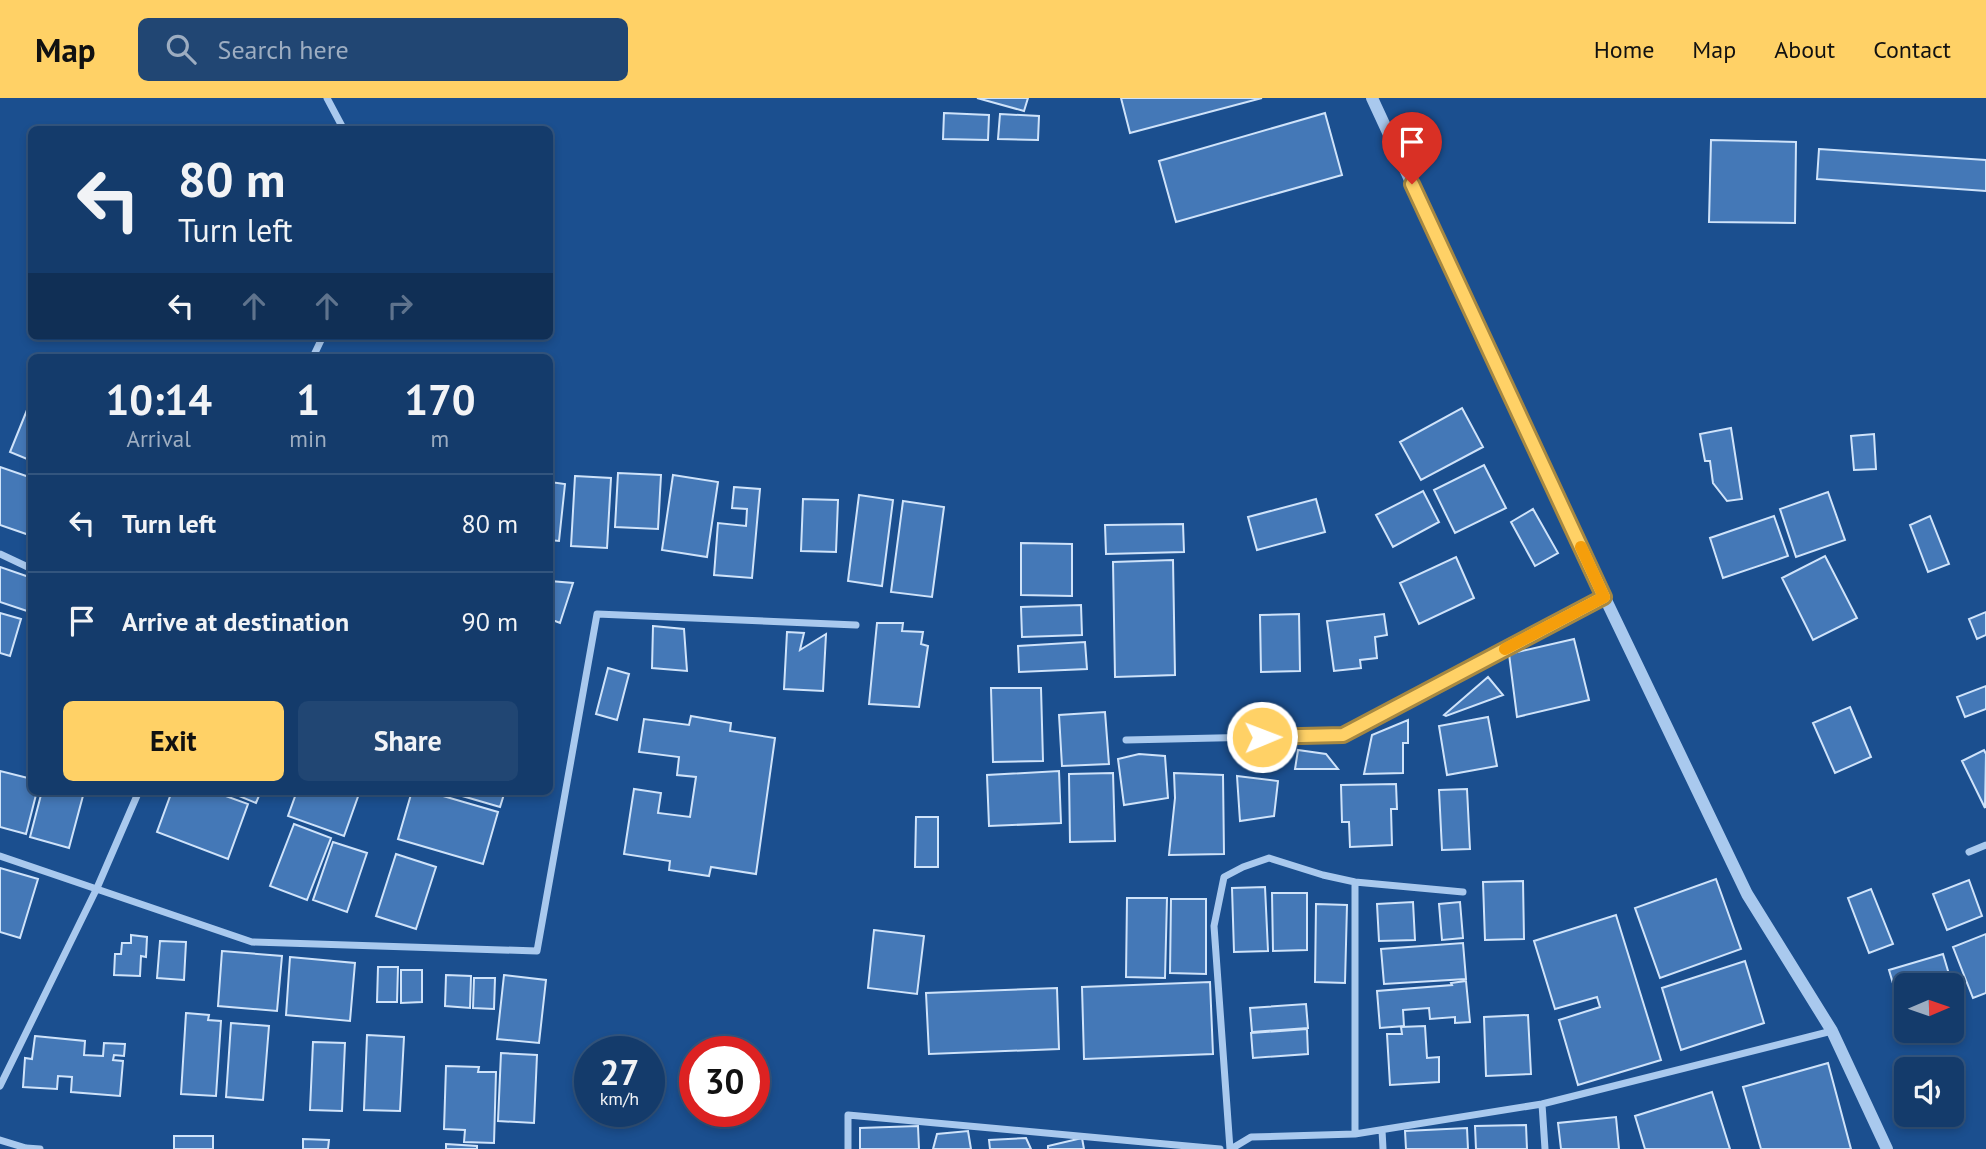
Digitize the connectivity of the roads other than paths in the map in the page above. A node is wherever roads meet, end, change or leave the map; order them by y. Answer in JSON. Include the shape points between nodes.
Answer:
{"nodes":[{"id":1,"x":327,"y":98,"type":"edge"},
{"id":2,"x":1372,"y":98,"type":"edge"},
{"id":3,"x":342,"y":126,"type":"edge"},
{"id":4,"x":0,"y":554,"type":"edge"},
{"id":5,"x":28,"y":567,"type":"edge"},
{"id":6,"x":1604,"y":597,"type":"junction"},
{"id":7,"x":856,"y":625,"type":"dead end"},
{"id":8,"x":1126,"y":740,"type":"dead end"},
{"id":9,"x":137,"y":795,"type":"edge"},
{"id":10,"x":1986,"y":845,"type":"edge"},
{"id":11,"x":1969,"y":852,"type":"dead end"},
{"id":12,"x":0,"y":856,"type":"edge"},
{"id":13,"x":1355,"y":881,"type":"junction"},
{"id":14,"x":97,"y":888,"type":"junction"},
{"id":15,"x":1463,"y":892,"type":"dead end"},
{"id":16,"x":1832,"y":1031,"type":"junction"},
{"id":17,"x":0,"y":1086,"type":"edge"},
{"id":18,"x":1542,"y":1104,"type":"junction"},
{"id":19,"x":1382,"y":1130,"type":"junction"},
{"id":20,"x":1355,"y":1134,"type":"junction"},
{"id":21,"x":0,"y":1140,"type":"edge"},
{"id":22,"x":40,"y":1149,"type":"edge"},
{"id":23,"x":848,"y":1149,"type":"edge"},
{"id":24,"x":1220,"y":1149,"type":"edge"},
{"id":25,"x":1230,"y":1149,"type":"edge"},
{"id":26,"x":1383,"y":1149,"type":"edge"},
{"id":27,"x":1545,"y":1149,"type":"edge"},
{"id":28,"x":1887,"y":1149,"type":"edge"}],
"edges":[{"from":1,"to":3,"type":"street"},
{"from":2,"to":6,"type":"street"},
{"from":4,"to":5,"type":"street"},
{"from":6,"to":8,"type":"street","via":[[1343,735]]},
{"from":6,"to":16,"type":"street","via":[[1746,894]]},
{"from":7,"to":14,"type":"street","via":[[597,614],[537,951],[253,942]]},
{"from":9,"to":14,"type":"street"},
{"from":10,"to":11,"type":"street"},
{"from":12,"to":14,"type":"street"},
{"from":13,"to":15,"type":"street"},
{"from":13,"to":20,"type":"street"},
{"from":13,"to":25,"type":"street","via":[[1269,858],[1224,877],[1214,926]]},
{"from":14,"to":17,"type":"street"},
{"from":16,"to":18,"type":"street"},
{"from":16,"to":28,"type":"street"},
{"from":18,"to":19,"type":"street"},
{"from":18,"to":27,"type":"street"},
{"from":19,"to":20,"type":"street"},
{"from":19,"to":26,"type":"street"},
{"from":20,"to":25,"type":"street","via":[[1251,1137]]},
{"from":21,"to":22,"type":"street"},
{"from":23,"to":24,"type":"street","via":[[848,1115]]}]}
